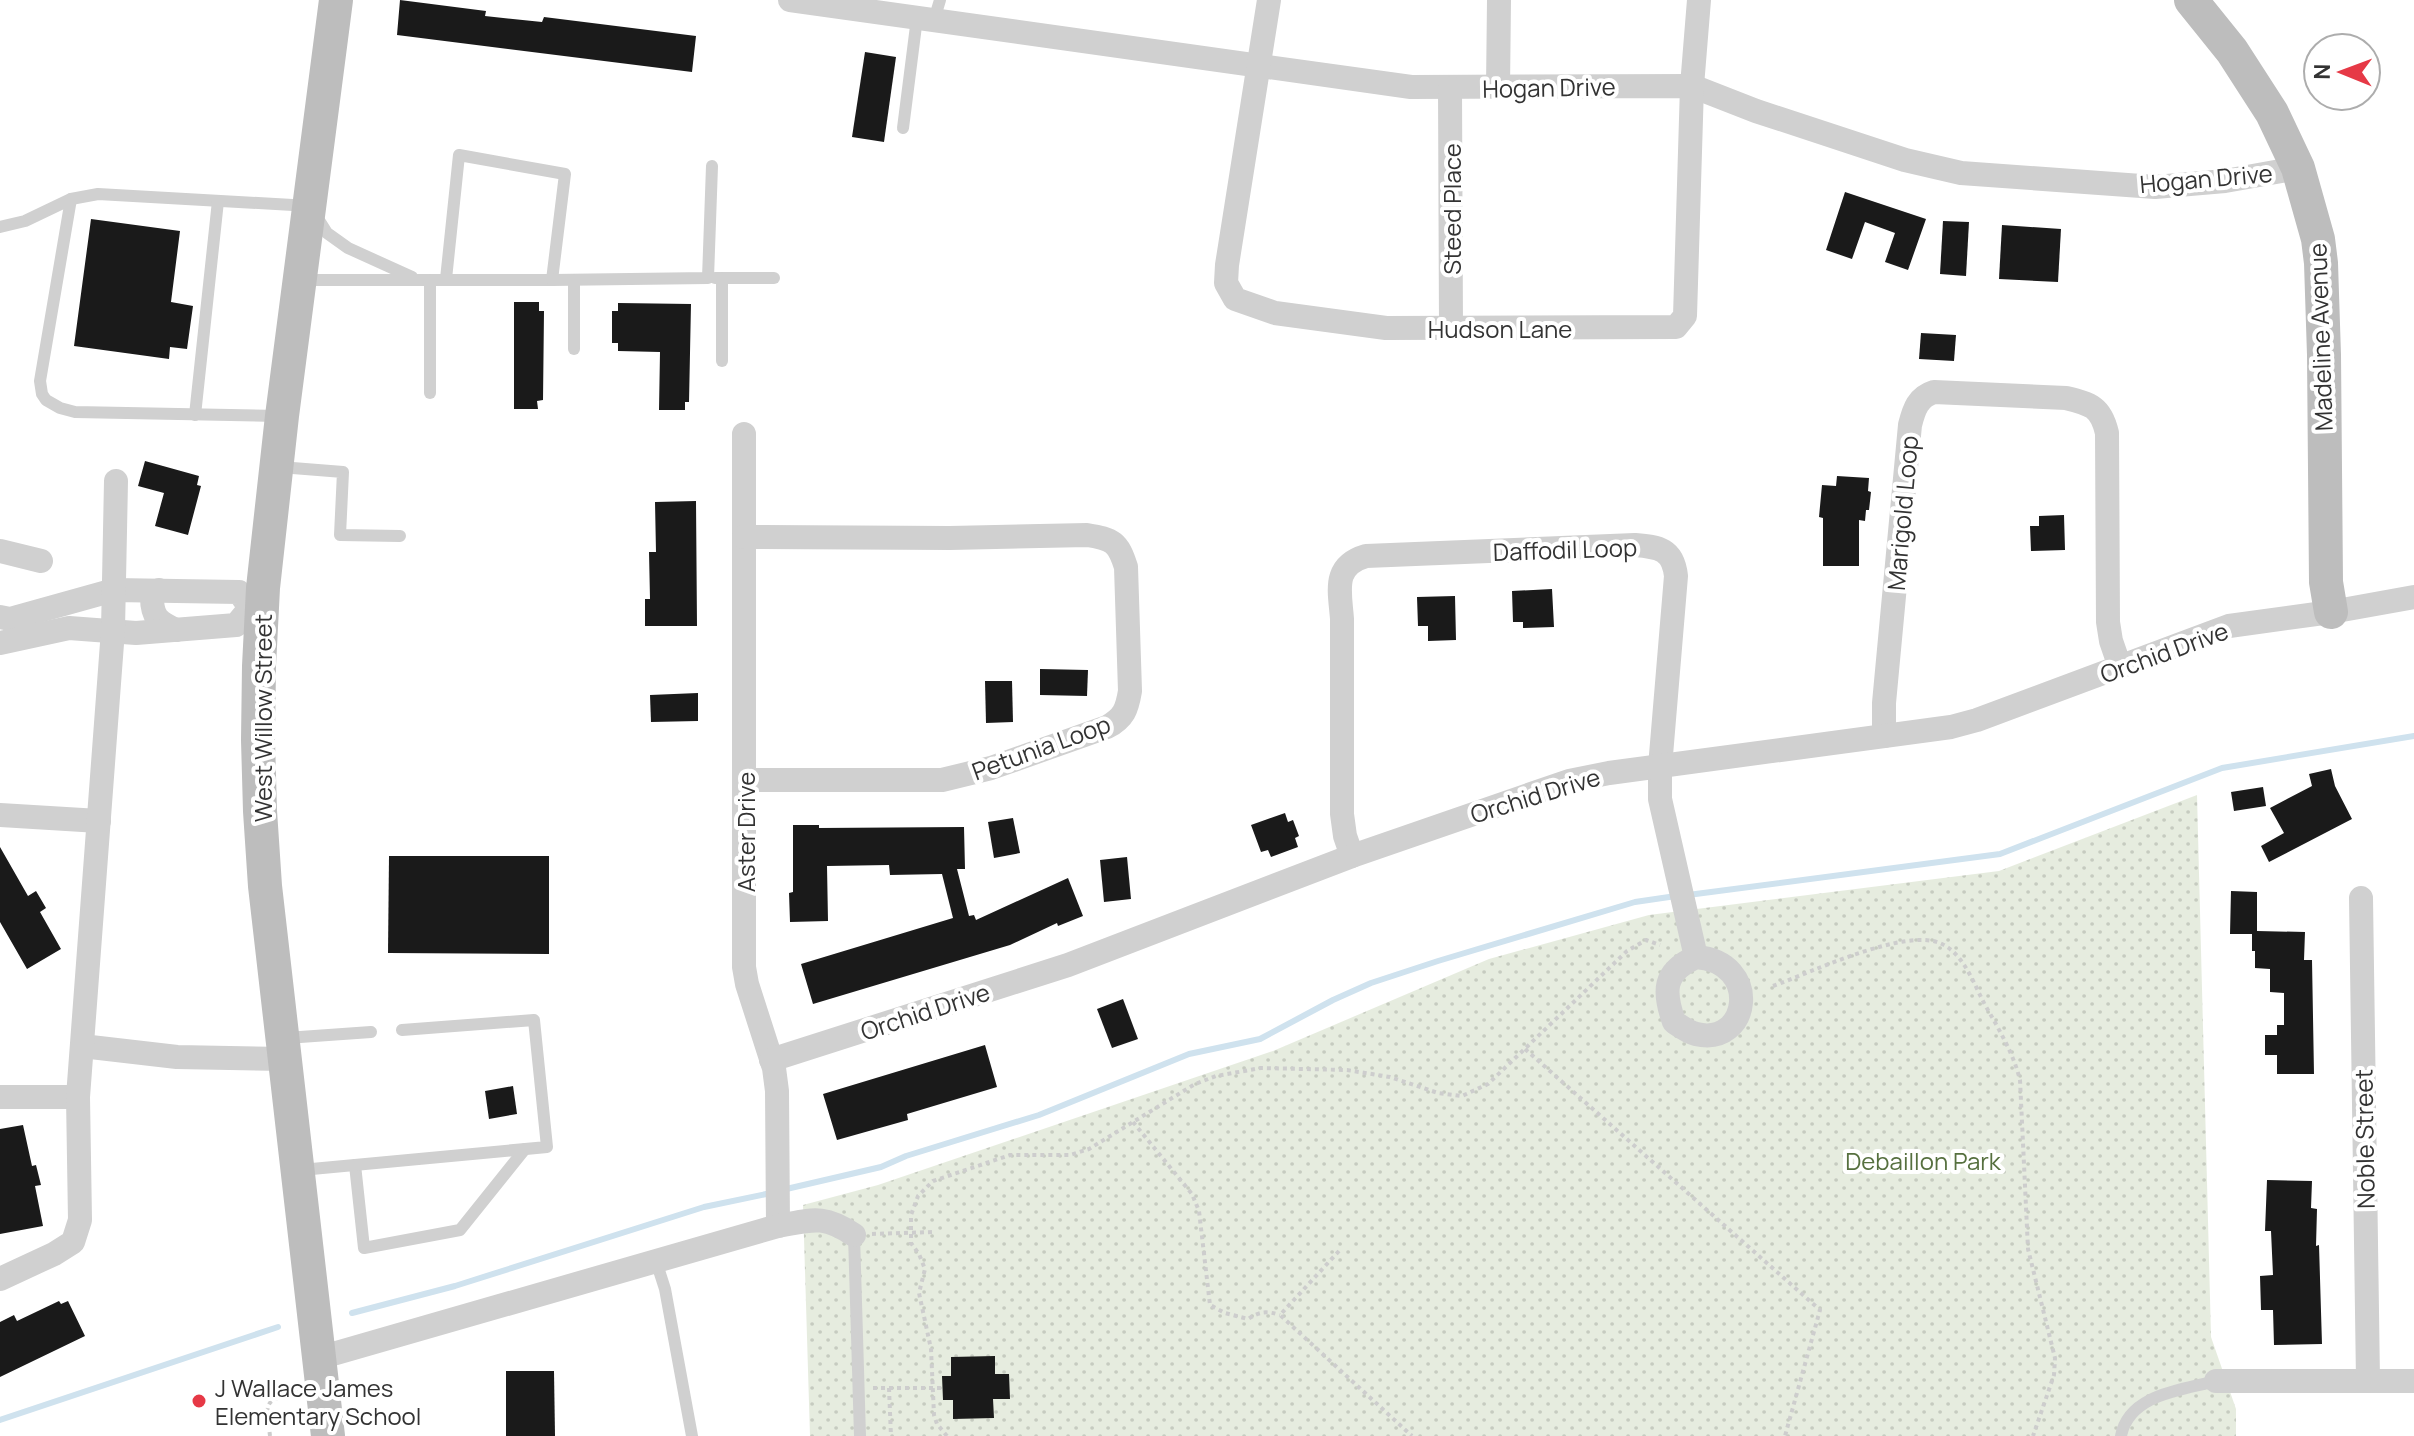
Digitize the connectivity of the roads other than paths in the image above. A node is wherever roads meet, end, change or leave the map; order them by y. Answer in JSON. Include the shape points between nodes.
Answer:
{"nodes":[{"id":1,"x":336,"y":0,"type":"edge"},
{"id":2,"x":790,"y":0,"type":"edge"},
{"id":3,"x":1269,"y":0,"type":"edge"},
{"id":4,"x":1499,"y":0,"type":"edge"},
{"id":5,"x":1699,"y":0,"type":"edge"},
{"id":6,"x":2191,"y":0,"type":"edge"},
{"id":7,"x":930,"y":13,"type":"edge"},
{"id":8,"x":1259,"y":66,"type":"junction"},
{"id":9,"x":1692,"y":86,"type":"junction"},
{"id":10,"x":1450,"y":88,"type":"junction"},
{"id":11,"x":1498,"y":88,"type":"junction"},
{"id":12,"x":903,"y":128,"type":"dead end"},
{"id":13,"x":712,"y":166,"type":"dead end"},
{"id":14,"x":2298,"y":168,"type":"junction"},
{"id":15,"x":71,"y":199,"type":"junction"},
{"id":16,"x":218,"y":201,"type":"junction"},
{"id":17,"x":310,"y":206,"type":"junction"},
{"id":18,"x":0,"y":227,"type":"edge"},
{"id":19,"x":708,"y":278,"type":"junction"},
{"id":20,"x":722,"y":278,"type":"junction"},
{"id":21,"x":774,"y":278,"type":"dead end"},
{"id":22,"x":446,"y":279,"type":"junction"},
{"id":23,"x":300,"y":280,"type":"junction"},
{"id":24,"x":424,"y":280,"type":"junction"},
{"id":25,"x":552,"y":280,"type":"junction"},
{"id":26,"x":574,"y":280,"type":"junction"},
{"id":27,"x":1451,"y":329,"type":"junction"},
{"id":28,"x":574,"y":349,"type":"dead end"},
{"id":29,"x":722,"y":361,"type":"dead end"},
{"id":30,"x":430,"y":393,"type":"dead end"},
{"id":31,"x":195,"y":415,"type":"junction"},
{"id":32,"x":282,"y":416,"type":"junction"},
{"id":33,"x":744,"y":434,"type":"dead end"},
{"id":34,"x":277,"y":466,"type":"junction"},
{"id":35,"x":116,"y":481,"type":"dead end"},
{"id":36,"x":400,"y":536,"type":"dead end"},
{"id":37,"x":744,"y":537,"type":"junction"},
{"id":38,"x":0,"y":551,"type":"edge"},
{"id":39,"x":41,"y":561,"type":"dead end"},
{"id":40,"x":114,"y":590,"type":"junction"},
{"id":41,"x":159,"y":590,"type":"junction"},
{"id":42,"x":2414,"y":597,"type":"edge"},
{"id":43,"x":256,"y":608,"type":"junction"},
{"id":44,"x":2331,"y":612,"type":"junction"},
{"id":45,"x":0,"y":617,"type":"edge"},
{"id":46,"x":113,"y":630,"type":"junction"},
{"id":47,"x":176,"y":630,"type":"junction"},
{"id":48,"x":0,"y":643,"type":"edge"},
{"id":49,"x":2120,"y":667,"type":"junction"},
{"id":50,"x":1884,"y":736,"type":"junction"},
{"id":51,"x":1660,"y":767,"type":"junction"},
{"id":52,"x":745,"y":780,"type":"junction"},
{"id":53,"x":0,"y":815,"type":"edge"},
{"id":54,"x":99,"y":821,"type":"junction"},
{"id":55,"x":1352,"y":856,"type":"junction"},
{"id":56,"x":2361,"y":898,"type":"dead end"},
{"id":57,"x":1696,"y":957,"type":"dead end"},
{"id":58,"x":402,"y":1030,"type":"dead end"},
{"id":59,"x":371,"y":1032,"type":"dead end"},
{"id":60,"x":82,"y":1046,"type":"junction"},
{"id":61,"x":284,"y":1049,"type":"junction"},
{"id":62,"x":771,"y":1060,"type":"junction"},
{"id":63,"x":0,"y":1097,"type":"edge"},
{"id":64,"x":78,"y":1097,"type":"junction"},
{"id":65,"x":525,"y":1149,"type":"junction"},
{"id":66,"x":355,"y":1165,"type":"junction"},
{"id":67,"x":298,"y":1170,"type":"junction"},
{"id":68,"x":778,"y":1226,"type":"junction"},
{"id":69,"x":854,"y":1235,"type":"joint"},
{"id":70,"x":656,"y":1261,"type":"junction"},
{"id":71,"x":0,"y":1279,"type":"edge"},
{"id":72,"x":319,"y":1358,"type":"junction"},
{"id":73,"x":2368,"y":1380,"type":"junction"},
{"id":74,"x":2216,"y":1381,"type":"joint"},
{"id":75,"x":2414,"y":1381,"type":"edge"},
{"id":76,"x":328,"y":1436,"type":"edge"},
{"id":77,"x":692,"y":1436,"type":"edge"},
{"id":78,"x":860,"y":1436,"type":"edge"},
{"id":79,"x":2121,"y":1436,"type":"edge"}],
"edges":[{"from":1,"to":17,"type":"main road","name":"West Willow Street"},
{"from":2,"to":7,"type":"street","name":"Hogan Drive"},
{"from":3,"to":8,"type":"street"},
{"from":4,"to":11,"type":"street"},
{"from":5,"to":9,"type":"street","name":"Hudson Lane"},
{"from":6,"to":14,"type":"main road","name":"Madeline Avenue","via":[[2252,81]]},
{"from":7,"to":8,"type":"street","name":"Hogan Drive"},
{"from":7,"to":12,"type":"lane"},
{"from":8,"to":10,"type":"street","name":"Hogan Drive"},
{"from":8,"to":27,"type":"street","name":"Hudson Lane","via":[[1227,265],[1226,283],[1235,299],[1275,313],[1317,319]]},
{"from":9,"to":11,"type":"street","name":"Hogan Drive"},
{"from":9,"to":14,"type":"street","name":"Hogan Drive","via":[[1905,160],[1961,173],[2155,187]]},
{"from":9,"to":27,"type":"street","name":"Hudson Lane","via":[[1685,316],[1676,327]]},
{"from":10,"to":11,"type":"street","name":"Hogan Drive"},
{"from":10,"to":27,"type":"street","name":"Steed Place"},
{"from":13,"to":19,"type":"lane"},
{"from":14,"to":44,"type":"main road","name":"Madeline Avenue","via":[[2321,263],[2326,582]]},
{"from":15,"to":16,"type":"lane","via":[[98,194]]},
{"from":15,"to":18,"type":"lane"},
{"from":15,"to":31,"type":"lane","via":[[42,394],[75,412]]},
{"from":16,"to":17,"type":"lane"},
{"from":16,"to":31,"type":"lane"},
{"from":17,"to":23,"type":"main road","name":"West Willow Street"},
{"from":17,"to":24,"type":"lane","via":[[327,233],[348,248]]},
{"from":19,"to":20,"type":"lane"},
{"from":19,"to":26,"type":"lane"},
{"from":20,"to":21,"type":"lane"},
{"from":20,"to":29,"type":"lane"},
{"from":22,"to":24,"type":"lane"},
{"from":22,"to":25,"type":"lane"},
{"from":22,"to":25,"type":"lane","via":[[459,155],[565,174]]},
{"from":23,"to":24,"type":"lane"},
{"from":23,"to":32,"type":"main road","name":"West Willow Street"},
{"from":24,"to":30,"type":"lane"},
{"from":25,"to":26,"type":"lane"},
{"from":26,"to":28,"type":"lane"},
{"from":31,"to":32,"type":"lane"},
{"from":32,"to":34,"type":"main road","name":"West Willow Street"},
{"from":33,"to":37,"type":"street","name":"Aster Drive"},
{"from":34,"to":36,"type":"lane","via":[[343,472],[340,535]]},
{"from":34,"to":43,"type":"main road","name":"West Willow Street"},
{"from":35,"to":40,"type":"street"},
{"from":37,"to":52,"type":"street","name":"Aster Drive"},
{"from":37,"to":52,"type":"street","name":"Petunia Loop","via":[[1103,537],[1120,549],[1126,567],[1130,691],[1123,716],[1107,727],[942,780]]},
{"from":38,"to":39,"type":"street"},
{"from":40,"to":41,"type":"street"},
{"from":40,"to":45,"type":"street","via":[[10,619]]},
{"from":40,"to":46,"type":"street"},
{"from":41,"to":43,"type":"street","via":[[239,592]]},
{"from":41,"to":47,"type":"street","via":[[152,597],[152,609],[160,623]]},
{"from":42,"to":44,"type":"street","name":"Orchid Drive"},
{"from":43,"to":47,"type":"street","via":[[236,625]]},
{"from":43,"to":61,"type":"main road","name":"West Willow Street","via":[[260,811]]},
{"from":44,"to":49,"type":"street","name":"Orchid Drive","via":[[2229,626]]},
{"from":46,"to":47,"type":"street"},
{"from":46,"to":48,"type":"street","via":[[69,628]]},
{"from":46,"to":54,"type":"street"},
{"from":49,"to":50,"type":"street","name":"Orchid Drive","via":[[1977,720]]},
{"from":49,"to":50,"type":"street","name":"Marigold Loop","via":[[2108,622],[2103,417],[2084,402],[2066,398],[1934,392],[1917,404],[1910,425]]},
{"from":50,"to":51,"type":"street","name":"Orchid Drive"},
{"from":51,"to":55,"type":"street","name":"Orchid Drive","via":[[1569,781]]},
{"from":51,"to":55,"type":"street","name":"Daffodil Loop","via":[[1676,576],[1670,556],[1635,545],[1355,559],[1345,567],[1340,589],[1342,814]]},
{"from":51,"to":57,"type":"street","name":"Daffodil Loop","via":[[1660,799]]},
{"from":52,"to":62,"type":"street","name":"Aster Drive","via":[[744,967]]},
{"from":53,"to":54,"type":"street"},
{"from":54,"to":60,"type":"street"},
{"from":55,"to":62,"type":"street","name":"Orchid Drive","via":[[1068,965]]},
{"from":56,"to":73,"type":"street","name":"Noble Street"},
{"from":58,"to":65,"type":"lane","via":[[534,1020],[547,1147]]},
{"from":59,"to":61,"type":"lane"},
{"from":60,"to":61,"type":"street","via":[[177,1057]]},
{"from":60,"to":64,"type":"street"},
{"from":61,"to":67,"type":"main road","name":"West Willow Street"},
{"from":62,"to":68,"type":"street","name":"Aster Drive","via":[[777,1091]]},
{"from":63,"to":64,"type":"street"},
{"from":64,"to":71,"type":"street","via":[[80,1220],[73,1242]]},
{"from":65,"to":66,"type":"lane"},
{"from":65,"to":66,"type":"lane","via":[[460,1230],[364,1248]]},
{"from":66,"to":67,"type":"lane"},
{"from":67,"to":72,"type":"main road","name":"West Willow Street"},
{"from":68,"to":69,"type":"street","via":[[825,1220]]},
{"from":68,"to":70,"type":"street"},
{"from":69,"to":78,"type":"lane"},
{"from":70,"to":72,"type":"street"},
{"from":70,"to":77,"type":"lane"},
{"from":72,"to":76,"type":"main road","name":"West Willow Street"},
{"from":73,"to":74,"type":"street"},
{"from":73,"to":75,"type":"street"},
{"from":74,"to":79,"type":"lane","via":[[2136,1407]]}]}
